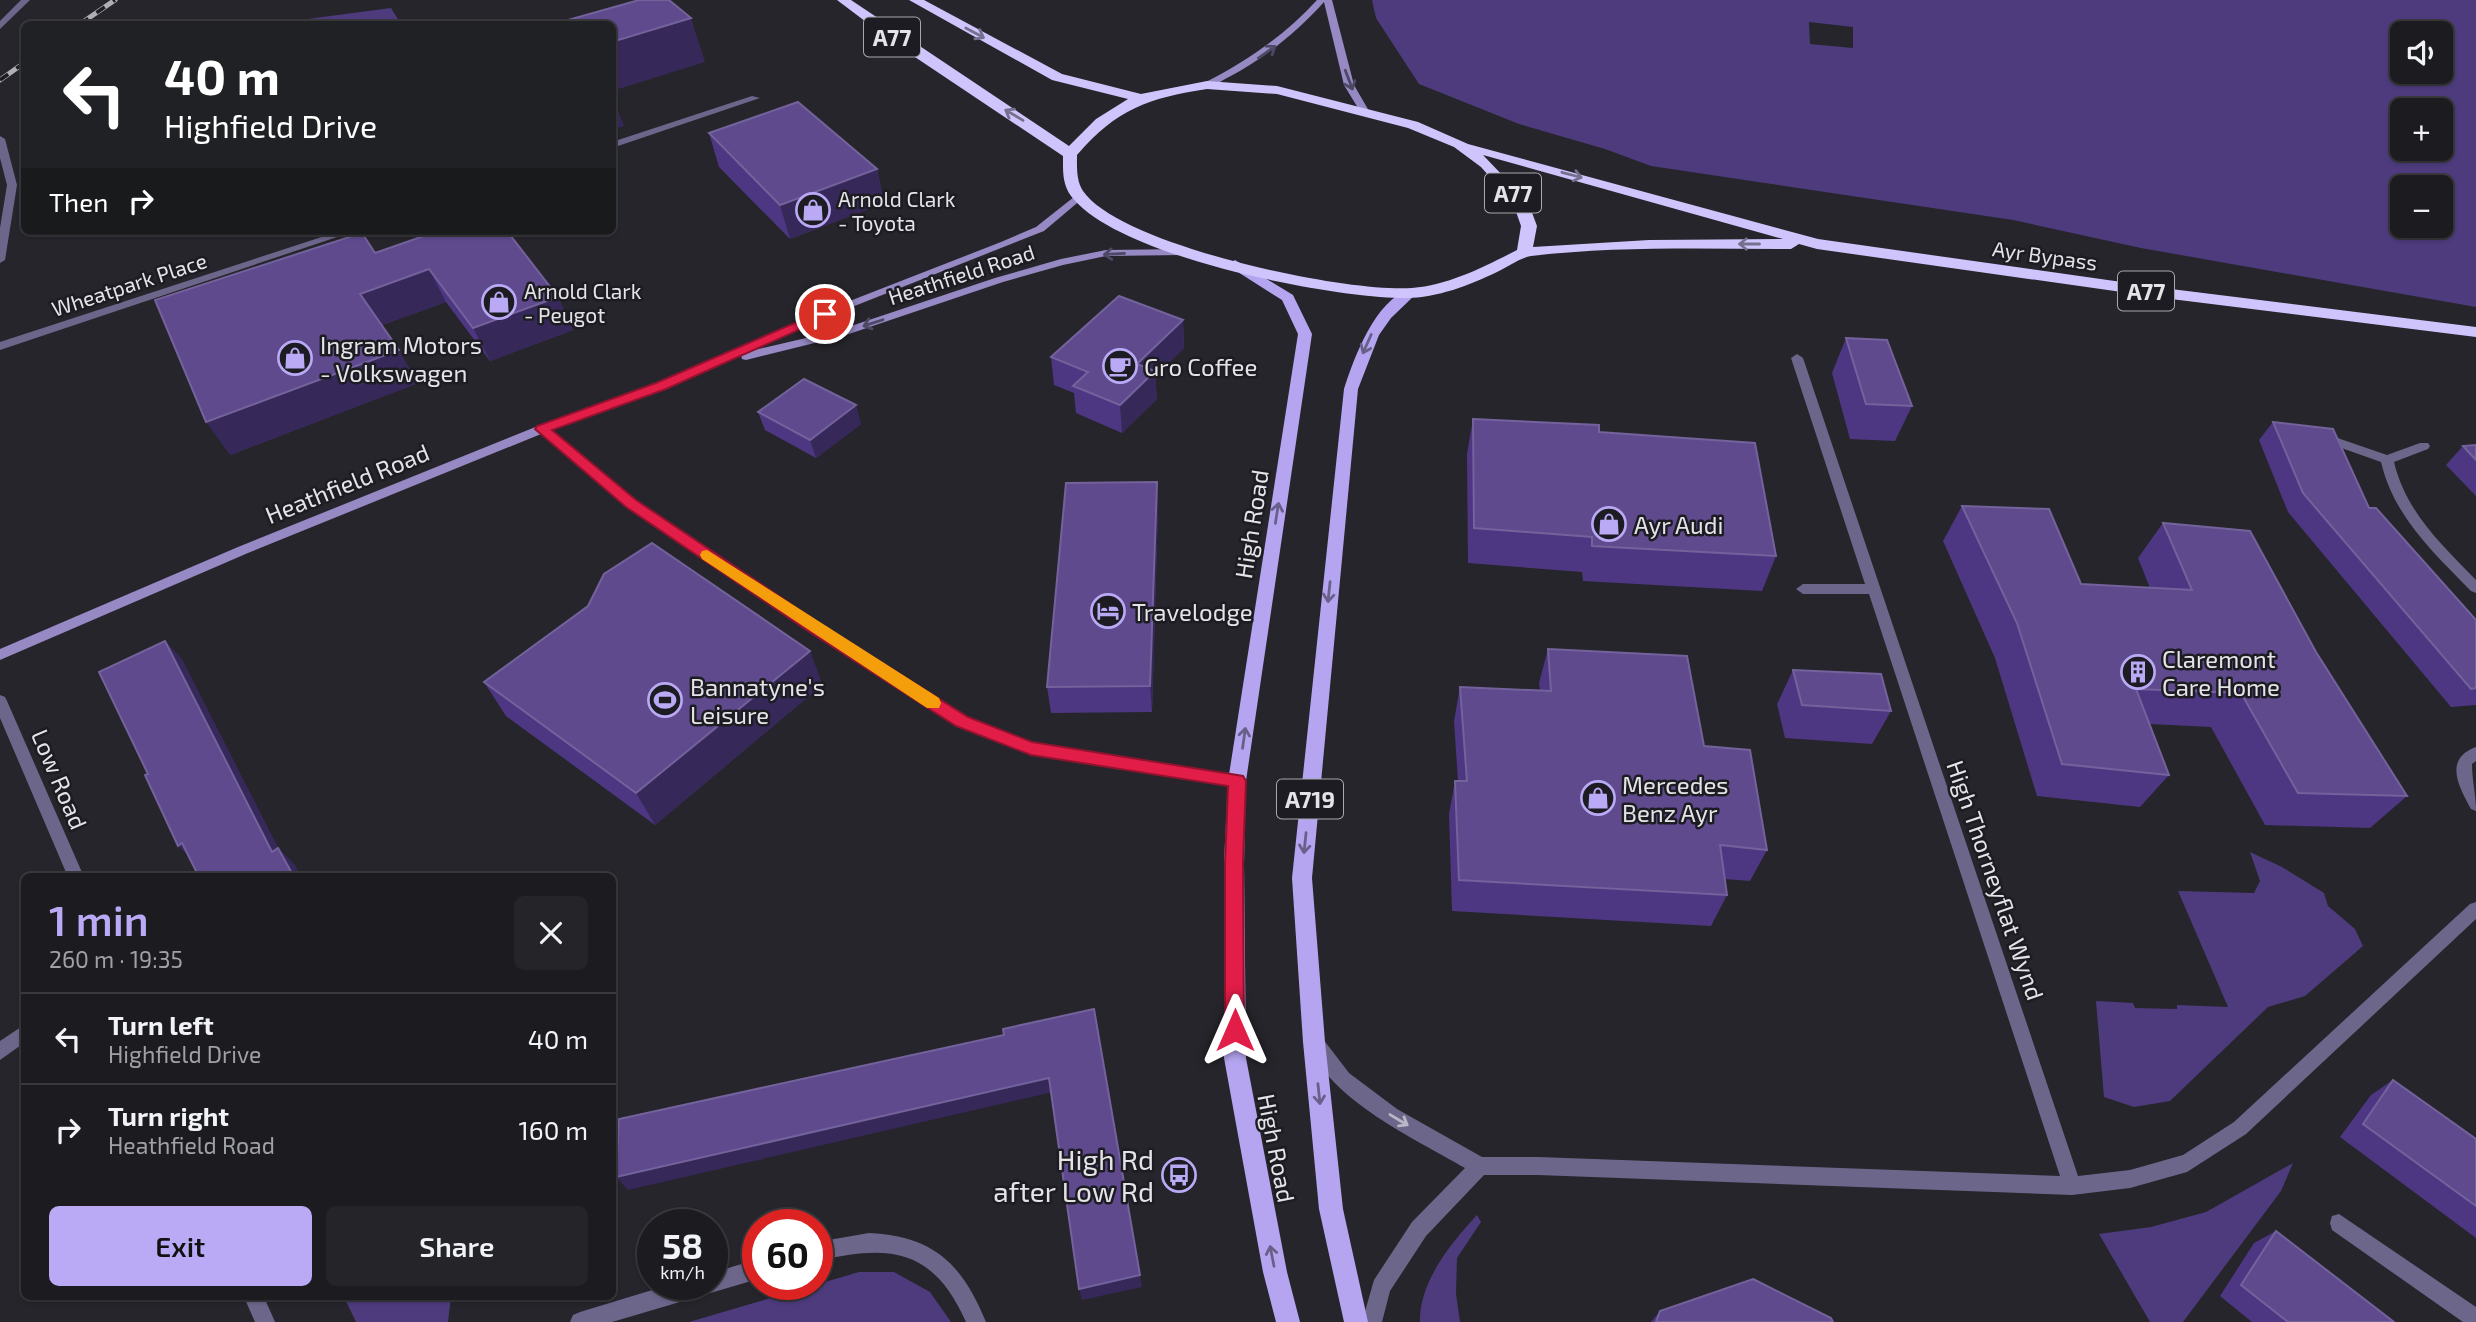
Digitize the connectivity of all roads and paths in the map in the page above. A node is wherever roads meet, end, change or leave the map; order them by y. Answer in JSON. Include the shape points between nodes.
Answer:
{"nodes":[{"id":1,"x":26,"y":0,"type":"edge"},
{"id":2,"x":843,"y":0,"type":"edge"},
{"id":3,"x":915,"y":0,"type":"edge"},
{"id":4,"x":1322,"y":0,"type":"edge"},
{"id":5,"x":1328,"y":0,"type":"edge"},
{"id":6,"x":0,"y":26,"type":"edge"},
{"id":7,"x":1207,"y":85,"type":"junction"},
{"id":8,"x":755,"y":98,"type":"dead end"},
{"id":9,"x":1140,"y":98,"type":"junction"},
{"id":10,"x":1364,"y":111,"type":"junction"},
{"id":11,"x":0,"y":139,"type":"edge"},
{"id":12,"x":616,"y":144,"type":"edge"},
{"id":13,"x":1459,"y":144,"type":"junction"},
{"id":14,"x":1070,"y":154,"type":"junction"},
{"id":15,"x":1079,"y":196,"type":"junction"},
{"id":16,"x":338,"y":235,"type":"edge"},
{"id":17,"x":1817,"y":244,"type":"junction"},
{"id":18,"x":1183,"y":251,"type":"junction"},
{"id":19,"x":1524,"y":252,"type":"junction"},
{"id":20,"x":0,"y":260,"type":"edge"},
{"id":21,"x":1235,"y":264,"type":"junction"},
{"id":22,"x":1410,"y":293,"type":"junction"},
{"id":23,"x":2476,"y":332,"type":"edge"},
{"id":24,"x":0,"y":346,"type":"edge"},
{"id":25,"x":1797,"y":358,"type":"dead end"},
{"id":26,"x":714,"y":364,"type":"junction"},
{"id":27,"x":542,"y":429,"type":"junction"},
{"id":28,"x":2321,"y":436,"type":"edge"},
{"id":29,"x":2424,"y":446,"type":"dead end"},
{"id":30,"x":2387,"y":460,"type":"junction"},
{"id":31,"x":2476,"y":588,"type":"edge"},
{"id":32,"x":1872,"y":589,"type":"junction"},
{"id":33,"x":1803,"y":590,"type":"dead end"},
{"id":34,"x":0,"y":654,"type":"edge"},
{"id":35,"x":0,"y":701,"type":"edge"},
{"id":36,"x":2470,"y":757,"type":"edge"},
{"id":37,"x":1237,"y":781,"type":"junction"},
{"id":38,"x":2476,"y":805,"type":"edge"},
{"id":39,"x":74,"y":873,"type":"edge"},
{"id":40,"x":2476,"y":909,"type":"edge"},
{"id":41,"x":21,"y":1035,"type":"edge"},
{"id":42,"x":1314,"y":1042,"type":"junction"},
{"id":43,"x":0,"y":1052,"type":"edge"},
{"id":44,"x":1480,"y":1166,"type":"junction"},
{"id":45,"x":2072,"y":1186,"type":"junction"},
{"id":46,"x":2339,"y":1223,"type":"dead end"},
{"id":47,"x":833,"y":1247,"type":"edge"},
{"id":48,"x":255,"y":1300,"type":"edge"},
{"id":49,"x":653,"y":1300,"type":"edge"},
{"id":50,"x":2476,"y":1319,"type":"edge"},
{"id":51,"x":265,"y":1322,"type":"edge"},
{"id":52,"x":580,"y":1322,"type":"edge"},
{"id":53,"x":976,"y":1322,"type":"edge"},
{"id":54,"x":1287,"y":1322,"type":"edge"},
{"id":55,"x":1356,"y":1322,"type":"edge"},
{"id":56,"x":1372,"y":1322,"type":"edge"}],
"edges":[{"from":1,"to":6,"type":"street"},
{"from":14,"to":2,"type":"highway","number":"A77","one_way":true},
{"from":3,"to":9,"type":"highway","number":"A77","one_way":true,"via":[[1057,77]]},
{"from":7,"to":4,"type":"main road","one_way":true,"via":[[1264,55]]},
{"from":5,"to":10,"type":"main road","one_way":true,"via":[[1349,85]]},
{"from":7,"to":9,"type":"highway","number":"A77"},
{"from":7,"to":10,"type":"highway","number":"A77","via":[[1277,90]]},
{"from":8,"to":12,"type":"street"},
{"from":9,"to":14,"type":"highway","number":"A77","via":[[1104,116]]},
{"from":10,"to":13,"type":"highway","number":"A77"},
{"from":11,"to":20,"type":"street","via":[[12,185]]},
{"from":13,"to":17,"type":"highway","name":"Ayr Bypass","number":"A77","one_way":true},
{"from":13,"to":19,"type":"highway","number":"A77","via":[[1486,164],[1520,202],[1529,226]]},
{"from":14,"to":15,"type":"highway","via":[[1070,177]]},
{"from":15,"to":18,"type":"highway","number":"A77","via":[[1099,215],[1134,234]]},
{"from":15,"to":26,"type":"main road","name":"Heathfield Road","via":[[1040,229],[804,322]]},
{"from":16,"to":24,"type":"street","name":"Wheatpark Place"},
{"from":17,"to":19,"type":"highway","name":"Ayr Bypass","number":"A77","one_way":true,"via":[[1649,244]]},
{"from":17,"to":23,"type":"highway","name":"Ayr Bypass","number":"A77","via":[[2171,295]]},
{"from":18,"to":21,"type":"highway","number":"A77"},
{"from":18,"to":26,"type":"main road","name":"Heathfield Road","one_way":true,"via":[[1106,253],[1061,262],[839,334]]},
{"from":19,"to":22,"type":"highway","number":"A77","via":[[1473,279]]},
{"from":21,"to":22,"type":"highway","number":"A77","via":[[1325,286]]},
{"from":37,"to":21,"type":"main road","name":"High Road","one_way":true,"via":[[1305,334],[1289,298]]},
{"from":22,"to":42,"type":"main road","name":"High Road","number":"A719","one_way":true,"via":[[1385,313],[1372,332],[1351,389],[1302,878]]},
{"from":25,"to":32,"type":"street","name":"High Thorneyflat Wynd"},
{"from":26,"to":27,"type":"main road","name":"Heathfield Road"},
{"from":27,"to":34,"type":"main road","name":"Heathfield Road"},
{"from":27,"to":37,"type":"street","via":[[631,503],[962,722],[1031,748]]},
{"from":28,"to":30,"type":"street"},
{"from":29,"to":30,"type":"street"},
{"from":30,"to":31,"type":"street","via":[[2390,480],[2408,515]]},
{"from":32,"to":33,"type":"street"},
{"from":32,"to":45,"type":"street","name":"High Thorneyflat Wynd"},
{"from":35,"to":39,"type":"street","name":"Low Road"},
{"from":36,"to":38,"type":"street","via":[[2465,781]]},
{"from":54,"to":37,"type":"main road","name":"High Road","one_way":true,"via":[[1235,1058]]},
{"from":40,"to":45,"type":"street","via":[[2240,1128],[2187,1163],[2130,1179]]},
{"from":41,"to":43,"type":"street"},
{"from":42,"to":44,"type":"street","one_way":true,"via":[[1343,1079],[1391,1115]]},
{"from":42,"to":55,"type":"main road","name":"High Road","number":"A719","one_way":true,"via":[[1331,1209]]},
{"from":44,"to":45,"type":"street"},
{"from":44,"to":56,"type":"street","via":[[1419,1229],[1381,1287]]},
{"from":46,"to":50,"type":"street"},
{"from":47,"to":53,"type":"street","via":[[884,1241],[916,1249],[938,1264],[957,1286]]},
{"from":48,"to":51,"type":"street"},
{"from":49,"to":52,"type":"street"}]}
